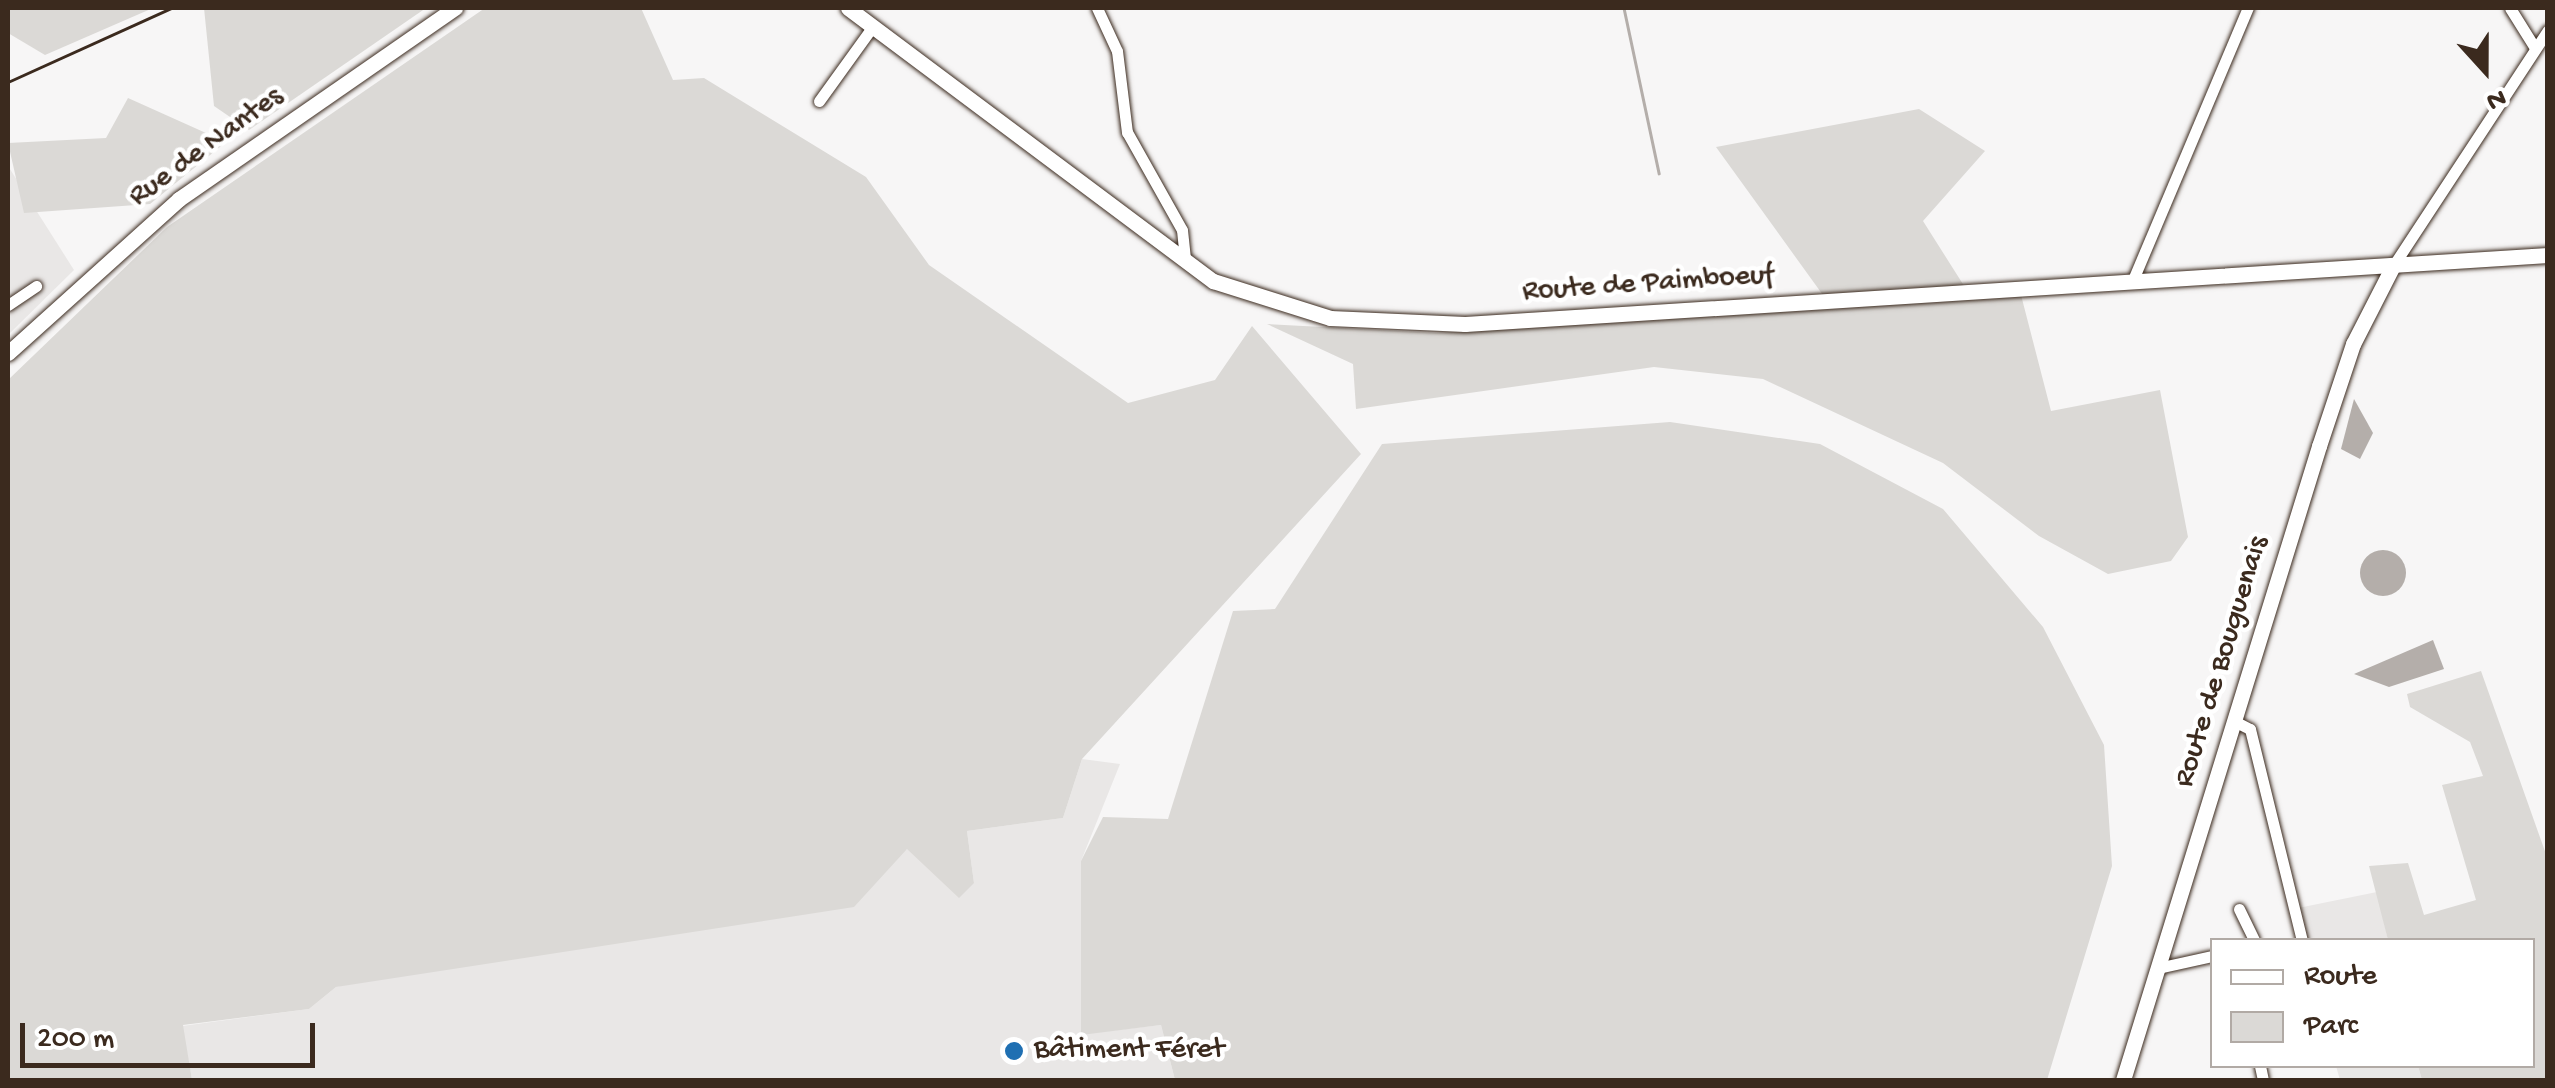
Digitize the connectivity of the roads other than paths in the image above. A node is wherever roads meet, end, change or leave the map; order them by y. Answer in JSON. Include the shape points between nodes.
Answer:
{"nodes":[{"id":1,"x":455,"y":8,"type":"edge"},
{"id":2,"x":848,"y":8,"type":"edge"},
{"id":3,"x":1097,"y":8,"type":"edge"},
{"id":4,"x":2248,"y":8,"type":"edge"},
{"id":5,"x":2510,"y":8,"type":"edge"},
{"id":6,"x":873,"y":26,"type":"junction"},
{"id":7,"x":2548,"y":30,"type":"edge"},
{"id":8,"x":2535,"y":48,"type":"junction"},
{"id":9,"x":818,"y":100,"type":"dead end"},
{"id":10,"x":2548,"y":255,"type":"edge"},
{"id":11,"x":1185,"y":260,"type":"junction"},
{"id":12,"x":2393,"y":266,"type":"junction"},
{"id":13,"x":2132,"y":282,"type":"junction"},
{"id":14,"x":36,"y":286,"type":"dead end"},
{"id":15,"x":8,"y":305,"type":"edge"},
{"id":16,"x":8,"y":353,"type":"edge"},
{"id":17,"x":2234,"y":721,"type":"junction"},
{"id":18,"x":2239,"y":909,"type":"dead end"},
{"id":19,"x":2253,"y":938,"type":"edge"},
{"id":20,"x":2302,"y":938,"type":"edge"},
{"id":21,"x":2210,"y":956,"type":"edge"},
{"id":22,"x":2158,"y":968,"type":"junction"},
{"id":23,"x":2123,"y":1080,"type":"edge"}],
"edges":[{"from":1,"to":16,"type":"street","name":"Rue de Nantes","via":[[178,198]]},
{"from":2,"to":6,"type":"street","name":"Route de Paimboeuf"},
{"from":3,"to":11,"type":"street","via":[[1118,51],[1127,132],[1182,230]]},
{"from":4,"to":13,"type":"street"},
{"from":5,"to":8,"type":"street"},
{"from":6,"to":9,"type":"street"},
{"from":6,"to":11,"type":"street","name":"Route de Paimboeuf"},
{"from":7,"to":8,"type":"street"},
{"from":8,"to":12,"type":"street"},
{"from":10,"to":12,"type":"street","name":"Route de Paimboeuf"},
{"from":11,"to":13,"type":"street","name":"Route de Paimboeuf","via":[[1260,302],[1368,323]]},
{"from":12,"to":13,"type":"street","name":"Route de Paimboeuf"},
{"from":12,"to":17,"type":"street","name":"Route de Bouguenais","via":[[2353,344]]},
{"from":14,"to":15,"type":"street"},
{"from":17,"to":20,"type":"street","via":[[2250,729]]},
{"from":17,"to":22,"type":"street","name":"Route de Bouguenais"},
{"from":18,"to":19,"type":"street"},
{"from":21,"to":22,"type":"street"},
{"from":22,"to":23,"type":"street","name":"Route de Bouguenais"}]}
